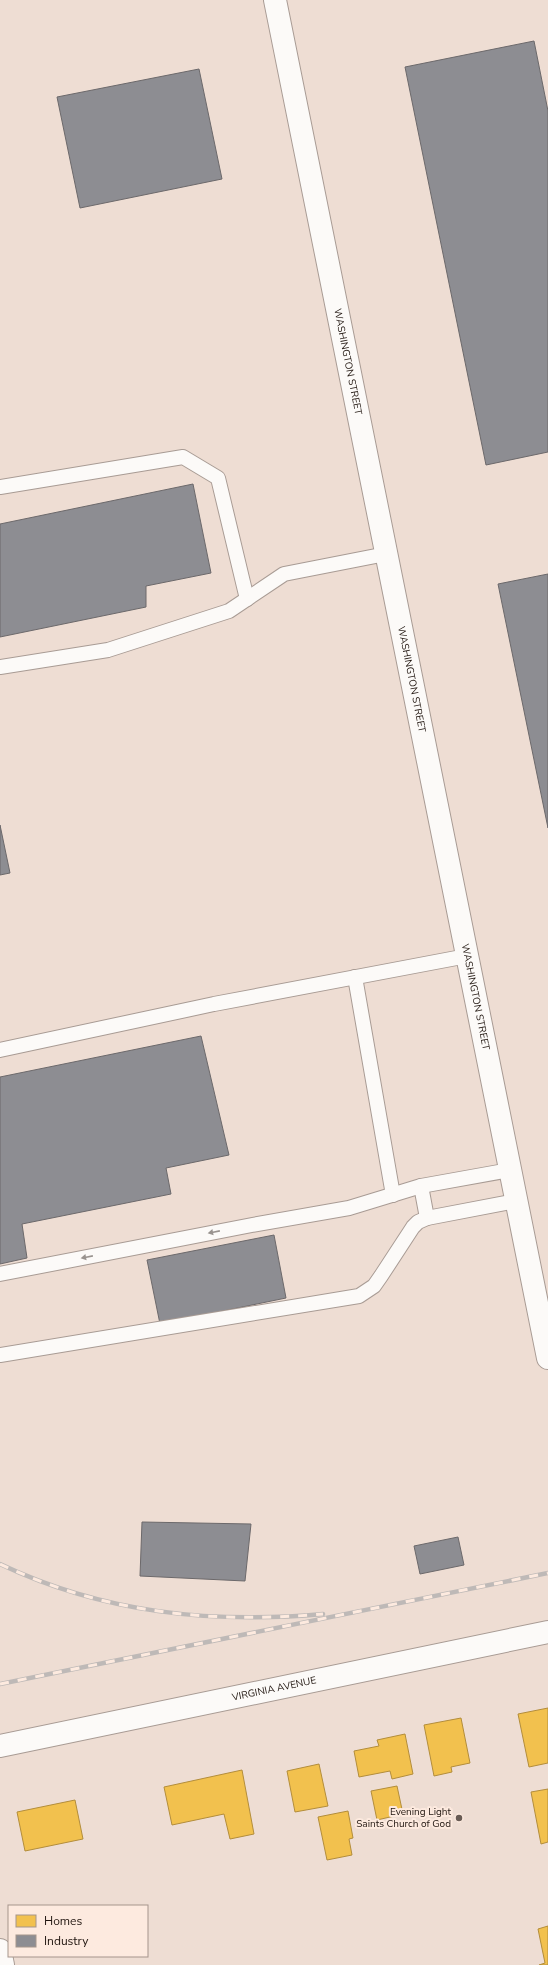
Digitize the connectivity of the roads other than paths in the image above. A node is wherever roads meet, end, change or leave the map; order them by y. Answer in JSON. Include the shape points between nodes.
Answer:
{"nodes":[{"id":1,"x":275,"y":0,"type":"edge"},
{"id":2,"x":0,"y":487,"type":"edge"},
{"id":3,"x":386,"y":554,"type":"junction"},
{"id":4,"x":247,"y":599,"type":"junction"},
{"id":5,"x":0,"y":667,"type":"edge"},
{"id":6,"x":467,"y":956,"type":"junction"},
{"id":7,"x":354,"y":977,"type":"junction"},
{"id":8,"x":0,"y":1050,"type":"edge"},
{"id":9,"x":510,"y":1170,"type":"junction"},
{"id":10,"x":421,"y":1186,"type":"junction"},
{"id":11,"x":393,"y":1195,"type":"junction"},
{"id":12,"x":516,"y":1201,"type":"junction"},
{"id":13,"x":427,"y":1218,"type":"junction"},
{"id":14,"x":0,"y":1274,"type":"edge"},
{"id":15,"x":0,"y":1355,"type":"edge"},
{"id":16,"x":548,"y":1358,"type":"edge"},
{"id":17,"x":548,"y":1632,"type":"edge"},
{"id":18,"x":0,"y":1746,"type":"edge"},
{"id":19,"x":0,"y":1950,"type":"edge"},
{"id":20,"x":3,"y":1965,"type":"edge"}],
"edges":[{"from":1,"to":3,"type":"street","name":"WASHINGTON STREET"},
{"from":2,"to":4,"type":"lane","via":[[183,456],[218,478]]},
{"from":3,"to":4,"type":"lane","via":[[284,574]]},
{"from":3,"to":6,"type":"street","name":"WASHINGTON STREET"},
{"from":4,"to":5,"type":"lane","via":[[229,611],[108,650]]},
{"from":6,"to":7,"type":"lane"},
{"from":6,"to":9,"type":"street","name":"WASHINGTON STREET"},
{"from":7,"to":8,"type":"lane"},
{"from":7,"to":11,"type":"lane"},
{"from":9,"to":10,"type":"lane"},
{"from":9,"to":12,"type":"street","name":"WASHINGTON STREET"},
{"from":10,"to":11,"type":"lane"},
{"from":10,"to":13,"type":"lane"},
{"from":11,"to":14,"type":"lane","one_way":true,"via":[[349,1208]]},
{"from":12,"to":13,"type":"lane"},
{"from":12,"to":16,"type":"street","name":"WASHINGTON STREET"},
{"from":13,"to":15,"type":"lane","via":[[413,1227],[378,1281],[360,1296]]},
{"from":17,"to":18,"type":"street","name":"VIRGINIA AVENUE"},
{"from":19,"to":20,"type":"street"}]}
